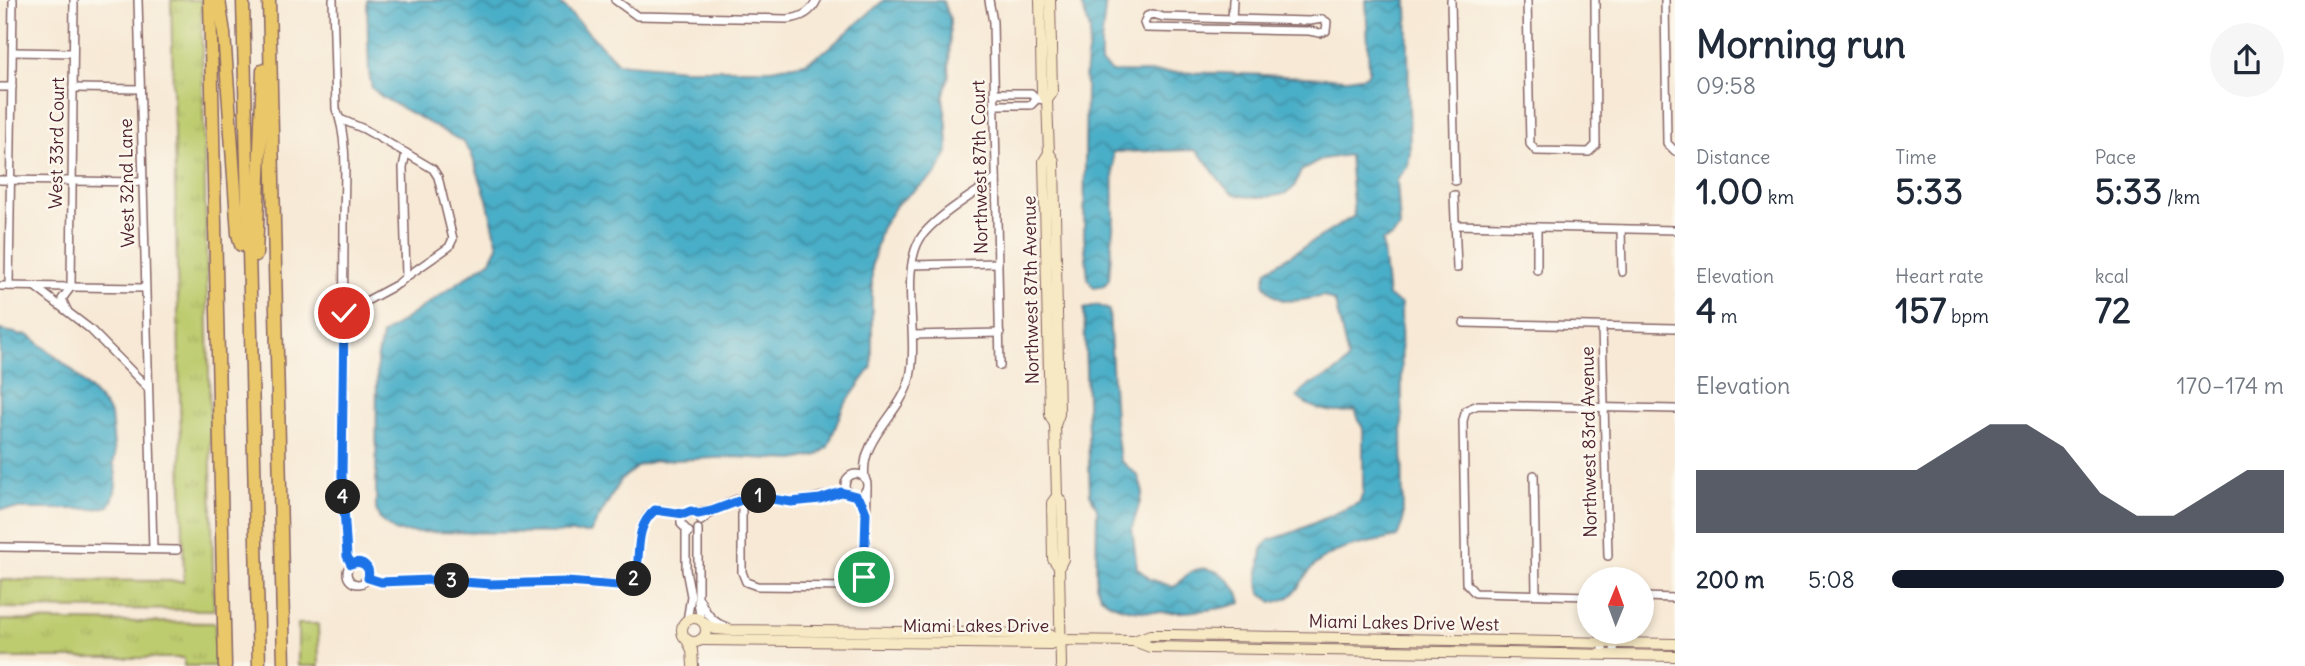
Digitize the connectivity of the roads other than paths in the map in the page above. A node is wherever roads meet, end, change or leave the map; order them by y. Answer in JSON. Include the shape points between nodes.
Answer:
{"nodes":[{"id":1,"x":13,"y":0,"type":"edge"},
{"id":2,"x":74,"y":0,"type":"edge"},
{"id":3,"x":138,"y":0,"type":"edge"},
{"id":4,"x":210,"y":0,"type":"edge"},
{"id":5,"x":219,"y":0,"type":"edge"},
{"id":6,"x":235,"y":0,"type":"edge"},
{"id":7,"x":243,"y":0,"type":"edge"},
{"id":8,"x":269,"y":0,"type":"edge"},
{"id":9,"x":333,"y":0,"type":"edge"},
{"id":10,"x":615,"y":0,"type":"edge"},
{"id":11,"x":817,"y":0,"type":"edge"},
{"id":12,"x":989,"y":0,"type":"edge"},
{"id":13,"x":1040,"y":0,"type":"edge"},
{"id":14,"x":1050,"y":0,"type":"edge"},
{"id":15,"x":1233,"y":0,"type":"edge"},
{"id":16,"x":1451,"y":0,"type":"edge"},
{"id":17,"x":1527,"y":0,"type":"edge"},
{"id":18,"x":1595,"y":0,"type":"edge"},
{"id":19,"x":1665,"y":0,"type":"edge"},
{"id":20,"x":1233,"y":19,"type":"junction"},
{"id":21,"x":1232,"y":28,"type":"junction"},
{"id":22,"x":270,"y":33,"type":"junction"},
{"id":23,"x":13,"y":52,"type":"junction"},
{"id":24,"x":74,"y":53,"type":"junction"},
{"id":25,"x":0,"y":86,"type":"edge"},
{"id":26,"x":12,"y":87,"type":"junction"},
{"id":27,"x":73,"y":88,"type":"junction"},
{"id":28,"x":140,"y":89,"type":"junction"},
{"id":29,"x":993,"y":93,"type":"junction"},
{"id":30,"x":1009,"y":93,"type":"junction"},
{"id":31,"x":1042,"y":99,"type":"junction"},
{"id":32,"x":994,"y":105,"type":"junction"},
{"id":33,"x":1009,"y":105,"type":"junction"},
{"id":34,"x":340,"y":119,"type":"junction"},
{"id":35,"x":1674,"y":151,"type":"edge"},
{"id":36,"x":406,"y":153,"type":"junction"},
{"id":37,"x":996,"y":178,"type":"junction"},
{"id":38,"x":0,"y":180,"type":"edge"},
{"id":39,"x":11,"y":180,"type":"junction"},
{"id":40,"x":72,"y":181,"type":"junction"},
{"id":41,"x":1455,"y":181,"type":"dead end"},
{"id":42,"x":142,"y":182,"type":"junction"},
{"id":43,"x":1454,"y":195,"type":"dead end"},
{"id":44,"x":1455,"y":225,"type":"junction"},
{"id":45,"x":1537,"y":226,"type":"junction"},
{"id":46,"x":1620,"y":229,"type":"junction"},
{"id":47,"x":1675,"y":230,"type":"edge"},
{"id":48,"x":241,"y":245,"type":"junction"},
{"id":49,"x":998,"y":263,"type":"junction"},
{"id":50,"x":912,"y":265,"type":"junction"},
{"id":51,"x":1457,"y":268,"type":"dead end"},
{"id":52,"x":1537,"y":270,"type":"dead end"},
{"id":53,"x":1622,"y":272,"type":"dead end"},
{"id":54,"x":405,"y":277,"type":"junction"},
{"id":55,"x":0,"y":286,"type":"edge"},
{"id":56,"x":9,"y":286,"type":"junction"},
{"id":57,"x":34,"y":286,"type":"junction"},
{"id":58,"x":71,"y":287,"type":"junction"},
{"id":59,"x":145,"y":288,"type":"junction"},
{"id":60,"x":66,"y":310,"type":"junction"},
{"id":61,"x":344,"y":313,"type":"junction"},
{"id":62,"x":1464,"y":324,"type":"dead end"},
{"id":63,"x":1602,"y":327,"type":"junction"},
{"id":64,"x":1675,"y":328,"type":"edge"},
{"id":65,"x":1000,"y":333,"type":"junction"},
{"id":66,"x":913,"y":335,"type":"junction"},
{"id":67,"x":251,"y":346,"type":"junction"},
{"id":68,"x":148,"y":365,"type":"junction"},
{"id":69,"x":1000,"y":366,"type":"dead end"},
{"id":70,"x":134,"y":373,"type":"junction"},
{"id":71,"x":149,"y":389,"type":"junction"},
{"id":72,"x":1604,"y":408,"type":"junction"},
{"id":73,"x":1675,"y":409,"type":"edge"},
{"id":74,"x":863,"y":465,"type":"junction"},
{"id":75,"x":854,"y":475,"type":"junction"},
{"id":76,"x":1534,"y":475,"type":"dead end"},
{"id":77,"x":864,"y":478,"type":"junction"},
{"id":78,"x":847,"y":481,"type":"junction"},
{"id":79,"x":867,"y":488,"type":"junction"},
{"id":80,"x":835,"y":493,"type":"junction"},
{"id":81,"x":853,"y":495,"type":"junction"},
{"id":82,"x":741,"y":499,"type":"junction"},
{"id":83,"x":866,"y":513,"type":"junction"},
{"id":84,"x":700,"y":517,"type":"junction"},
{"id":85,"x":682,"y":519,"type":"junction"},
{"id":86,"x":698,"y":529,"type":"junction"},
{"id":87,"x":686,"y":530,"type":"junction"},
{"id":88,"x":0,"y":547,"type":"edge"},
{"id":89,"x":153,"y":549,"type":"junction"},
{"id":90,"x":177,"y":550,"type":"dead end"},
{"id":91,"x":1608,"y":556,"type":"dead end"},
{"id":92,"x":351,"y":564,"type":"junction"},
{"id":93,"x":368,"y":578,"type":"junction"},
{"id":94,"x":1536,"y":594,"type":"junction"},
{"id":95,"x":699,"y":596,"type":"junction"},
{"id":96,"x":1577,"y":596,"type":"edge"},
{"id":97,"x":1654,"y":597,"type":"edge"},
{"id":98,"x":1675,"y":598,"type":"edge"},
{"id":99,"x":687,"y":621,"type":"junction"},
{"id":100,"x":703,"y":622,"type":"junction"},
{"id":101,"x":734,"y":630,"type":"junction"},
{"id":102,"x":1577,"y":637,"type":"edge"},
{"id":103,"x":695,"y":640,"type":"junction"},
{"id":104,"x":1061,"y":640,"type":"junction"},
{"id":105,"x":1134,"y":641,"type":"junction"},
{"id":106,"x":1654,"y":642,"type":"edge"},
{"id":107,"x":1605,"y":644,"type":"edge"},
{"id":108,"x":1612,"y":644,"type":"edge"},
{"id":109,"x":1675,"y":644,"type":"edge"},
{"id":110,"x":1608,"y":655,"type":"junction"},
{"id":111,"x":1675,"y":656,"type":"edge"},
{"id":112,"x":693,"y":661,"type":"edge"},
{"id":113,"x":225,"y":666,"type":"edge"},
{"id":114,"x":251,"y":666,"type":"edge"},
{"id":115,"x":259,"y":666,"type":"edge"},
{"id":116,"x":285,"y":666,"type":"edge"},
{"id":117,"x":1060,"y":666,"type":"edge"}],
"edges":[{"from":1,"to":23,"type":"street"},
{"from":2,"to":24,"type":"street","name":"West 33rd Court"},
{"from":3,"to":28,"type":"street","name":"West 32nd Lane"},
{"from":4,"to":113,"type":"highway"},
{"from":5,"to":48,"type":"highway"},
{"from":6,"to":48,"type":"highway"},
{"from":7,"to":67,"type":"highway"},
{"from":8,"to":22,"type":"highway"},
{"from":9,"to":34,"type":"street"},
{"from":10,"to":11,"type":"street","via":[[635,16],[794,19],[808,13]]},
{"from":12,"to":29,"type":"street","name":"Northwest 87th Court"},
{"from":13,"to":31,"type":"street","name":"Northwest 87th Avenue"},
{"from":14,"to":31,"type":"street","name":"Northwest 87th Avenue","via":[[1052,93]]},
{"from":15,"to":20,"type":"street"},
{"from":16,"to":41,"type":"street"},
{"from":17,"to":18,"type":"street","via":[[1530,144],[1536,151],[1589,152],[1596,145]]},
{"from":19,"to":35,"type":"street","via":[[1667,143]]},
{"from":20,"to":21,"type":"street"},
{"from":20,"to":21,"type":"street","via":[[1153,14],[1144,23],[1152,29]]},
{"from":20,"to":21,"type":"street","via":[[1322,19],[1328,27],[1320,33]]},
{"from":22,"to":67,"type":"highway","via":[[263,54]]},
{"from":22,"to":116,"type":"highway"},
{"from":23,"to":24,"type":"street"},
{"from":23,"to":26,"type":"street"},
{"from":24,"to":27,"type":"street","name":"West 33rd Court"},
{"from":25,"to":26,"type":"street"},
{"from":26,"to":39,"type":"street"},
{"from":27,"to":28,"type":"street"},
{"from":27,"to":40,"type":"street","name":"West 33rd Court"},
{"from":28,"to":42,"type":"street","name":"West 32nd Lane"},
{"from":29,"to":30,"type":"street"},
{"from":29,"to":32,"type":"street","name":"Northwest 87th Court"},
{"from":30,"to":31,"type":"street","via":[[1031,93]]},
{"from":30,"to":33,"type":"street"},
{"from":31,"to":33,"type":"street","via":[[1031,105]]},
{"from":31,"to":104,"type":"street","name":"Northwest 87th Avenue","via":[[1054,161]]},
{"from":32,"to":33,"type":"street"},
{"from":32,"to":37,"type":"street","name":"Northwest 87th Court"},
{"from":34,"to":36,"type":"street"},
{"from":34,"to":61,"type":"street"},
{"from":36,"to":54,"type":"street"},
{"from":36,"to":54,"type":"street","via":[[438,177],[453,239],[449,247]]},
{"from":37,"to":49,"type":"street","name":"Northwest 87th Court"},
{"from":37,"to":50,"type":"street","via":[[927,230]]},
{"from":38,"to":39,"type":"street"},
{"from":39,"to":40,"type":"street"},
{"from":39,"to":56,"type":"street"},
{"from":40,"to":42,"type":"street"},
{"from":40,"to":58,"type":"street","name":"West 33rd Court"},
{"from":42,"to":59,"type":"street","name":"West 32nd Lane"},
{"from":43,"to":44,"type":"street"},
{"from":44,"to":45,"type":"street"},
{"from":44,"to":51,"type":"street"},
{"from":45,"to":46,"type":"street"},
{"from":45,"to":52,"type":"street"},
{"from":46,"to":47,"type":"street"},
{"from":46,"to":53,"type":"street"},
{"from":48,"to":114,"type":"highway"},
{"from":49,"to":50,"type":"street"},
{"from":49,"to":65,"type":"street","name":"Northwest 87th Court"},
{"from":50,"to":66,"type":"street"},
{"from":54,"to":61,"type":"street"},
{"from":55,"to":56,"type":"street"},
{"from":56,"to":57,"type":"street"},
{"from":57,"to":58,"type":"street"},
{"from":57,"to":60,"type":"street"},
{"from":58,"to":59,"type":"street"},
{"from":58,"to":60,"type":"street","name":"West 33rd Court","via":[[62,299]]},
{"from":59,"to":68,"type":"street","name":"West 32nd Lane"},
{"from":60,"to":70,"type":"street"},
{"from":61,"to":92,"type":"street","via":[[343,499]]},
{"from":62,"to":63,"type":"street"},
{"from":63,"to":64,"type":"street"},
{"from":63,"to":72,"type":"street","name":"Northwest 83rd Avenue"},
{"from":65,"to":66,"type":"street"},
{"from":65,"to":69,"type":"street","name":"Northwest 87th Court"},
{"from":66,"to":74,"type":"street","via":[[909,381]]},
{"from":67,"to":115,"type":"highway"},
{"from":68,"to":70,"type":"street"},
{"from":68,"to":71,"type":"street","name":"West 32nd Lane"},
{"from":70,"to":71,"type":"street"},
{"from":71,"to":89,"type":"street","name":"West 32nd Lane"},
{"from":72,"to":73,"type":"street"},
{"from":72,"to":91,"type":"street","name":"Northwest 83rd Avenue"},
{"from":72,"to":94,"type":"street","via":[[1478,405],[1466,410],[1466,583],[1475,593]]},
{"from":74,"to":75,"type":"street"},
{"from":74,"to":77,"type":"street"},
{"from":75,"to":77,"type":"street"},
{"from":75,"to":78,"type":"street"},
{"from":76,"to":94,"type":"street"},
{"from":77,"to":79,"type":"street"},
{"from":78,"to":80,"type":"street"},
{"from":78,"to":81,"type":"street","via":[[846,488]]},
{"from":79,"to":81,"type":"street","via":[[863,494]]},
{"from":79,"to":83,"type":"street"},
{"from":80,"to":81,"type":"street"},
{"from":80,"to":82,"type":"street","via":[[791,502],[758,496]]},
{"from":81,"to":83,"type":"street"},
{"from":82,"to":83,"type":"street","via":[[742,572],[746,582],[757,586],[853,587],[863,581]]},
{"from":82,"to":84,"type":"street"},
{"from":84,"to":85,"type":"street","via":[[691,511]]},
{"from":84,"to":86,"type":"street"},
{"from":85,"to":87,"type":"street"},
{"from":85,"to":93,"type":"street","via":[[655,510],[642,527],[634,580],[618,586],[381,582]]},
{"from":86,"to":87,"type":"street"},
{"from":86,"to":95,"type":"street"},
{"from":87,"to":99,"type":"street","via":[[691,596]]},
{"from":88,"to":89,"type":"street"},
{"from":89,"to":90,"type":"street"},
{"from":92,"to":93,"type":"street","via":[[365,565]]},
{"from":92,"to":93,"type":"street","via":[[346,574],[349,581],[359,584]]},
{"from":94,"to":96,"type":"street"},
{"from":95,"to":100,"type":"street"},
{"from":95,"to":101,"type":"street","via":[[713,620]]},
{"from":97,"to":98,"type":"street"},
{"from":99,"to":100,"type":"street"},
{"from":99,"to":103,"type":"street","via":[[682,631]]},
{"from":100,"to":101,"type":"street","name":"Miami Lakes Drive","via":[[715,629]]},
{"from":100,"to":103,"type":"street","via":[[705,635]]},
{"from":101,"to":104,"type":"street","name":"Miami Lakes Drive","via":[[997,633],[1051,635]]},
{"from":102,"to":105,"type":"street","name":"Miami Lakes Drive West","via":[[1150,635]]},
{"from":103,"to":104,"type":"street","name":"Miami Lakes Drive","via":[[1050,644]]},
{"from":103,"to":112,"type":"street"},
{"from":104,"to":105,"type":"street","name":"Miami Lakes Drive West"},
{"from":104,"to":117,"type":"street","name":"Northwest 87th Avenue"},
{"from":105,"to":110,"type":"street","name":"Miami Lakes Drive West","via":[[1150,647]]},
{"from":106,"to":109,"type":"street","name":"Miami Lakes Drive West"},
{"from":107,"to":110,"type":"street"},
{"from":108,"to":110,"type":"street"},
{"from":110,"to":111,"type":"street","name":"Miami Lakes Drive West"}]}
